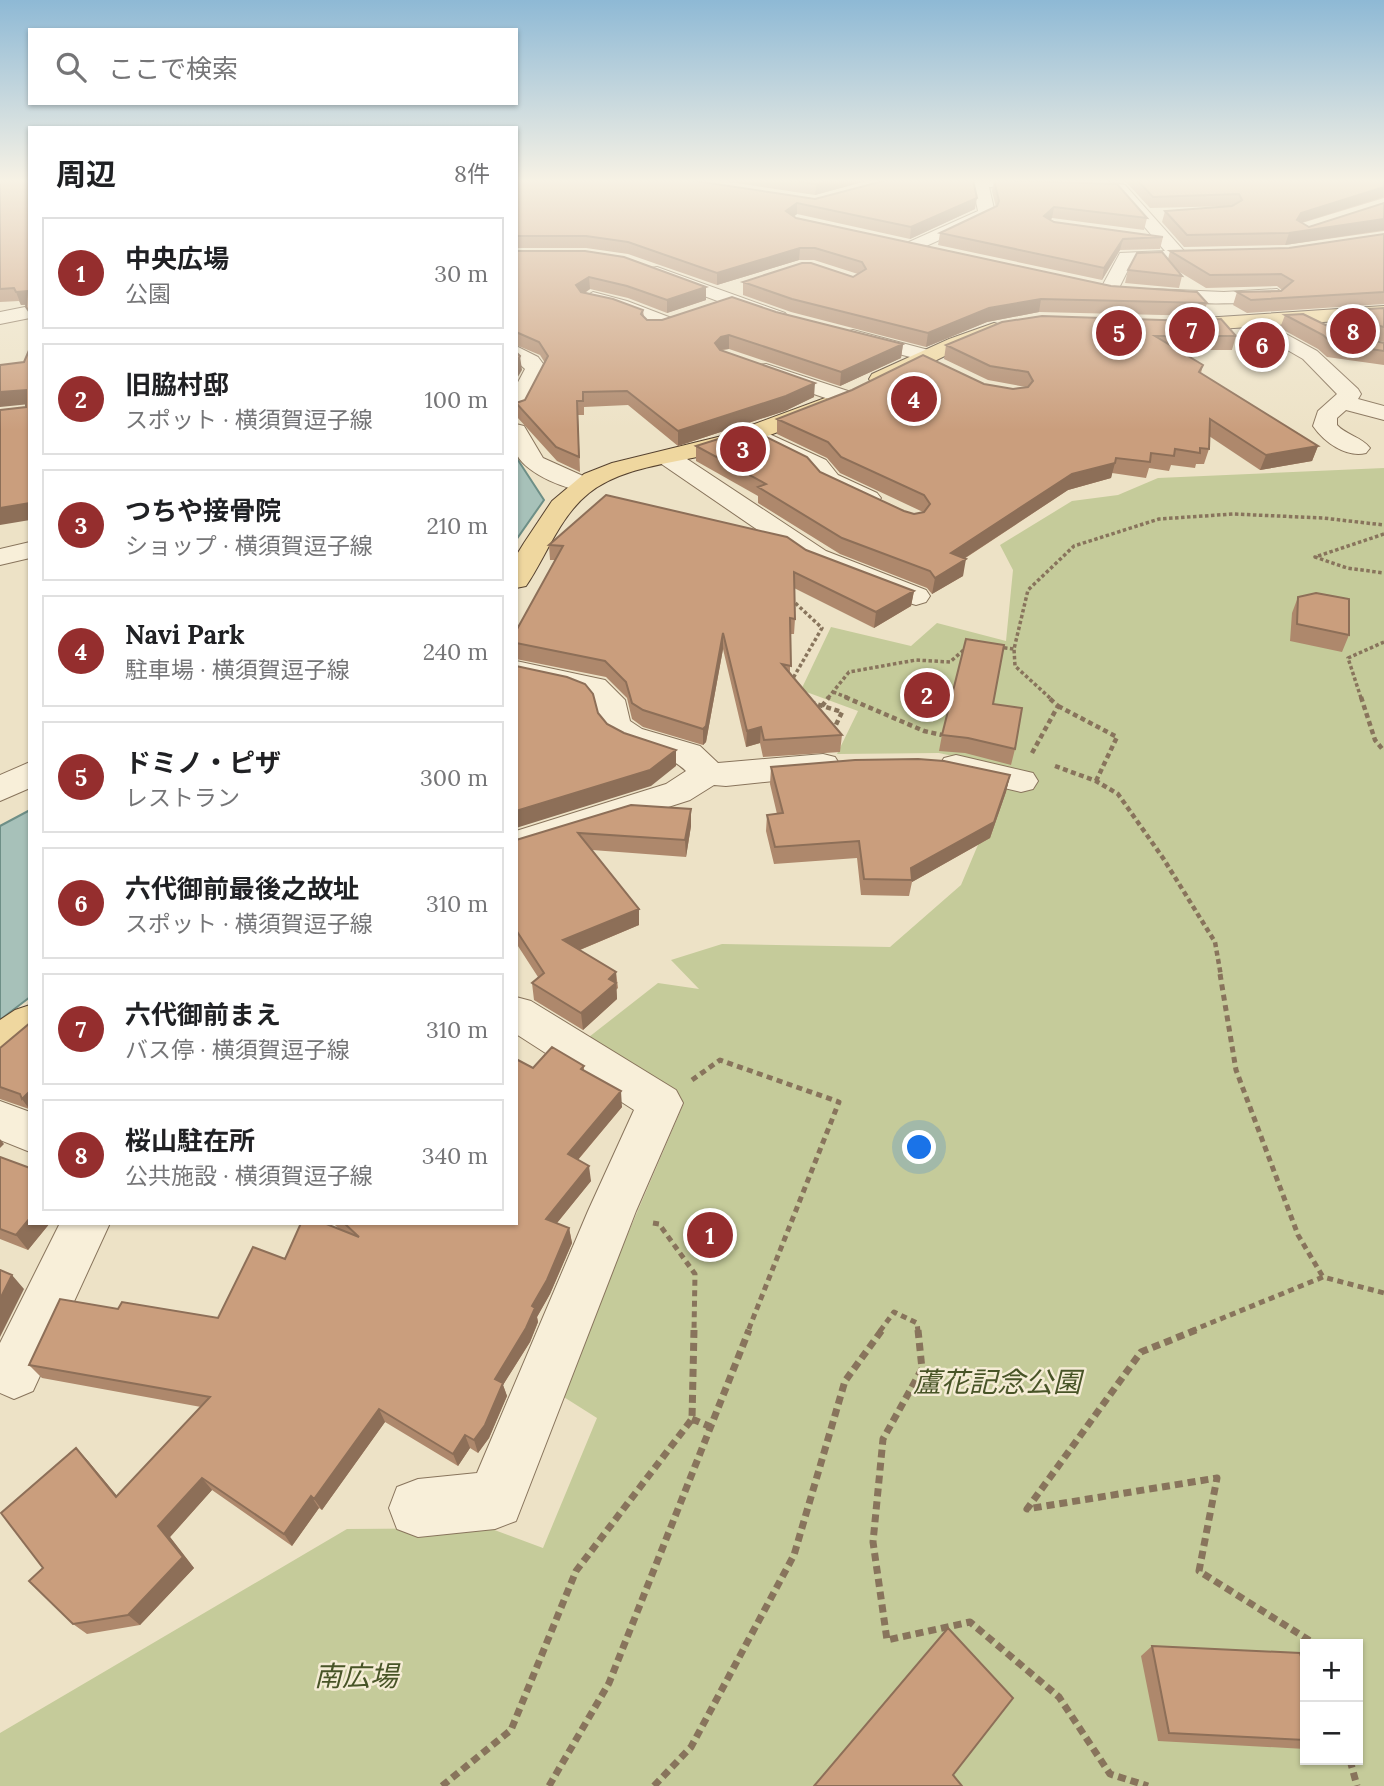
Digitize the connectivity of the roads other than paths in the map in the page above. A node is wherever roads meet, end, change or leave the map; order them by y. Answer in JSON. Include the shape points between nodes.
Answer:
{"nodes":[{"id":1,"x":1121,"y":263,"type":"edge"},
{"id":2,"x":1205,"y":263,"type":"edge"},
{"id":3,"x":640,"y":266,"type":"edge"},
{"id":4,"x":1211,"y":276,"type":"edge"},
{"id":5,"x":1277,"y":295,"type":"edge"},
{"id":6,"x":589,"y":298,"type":"edge"},
{"id":7,"x":28,"y":312,"type":"edge"},
{"id":8,"x":1384,"y":312,"type":"edge"},
{"id":9,"x":0,"y":318,"type":"edge"},
{"id":10,"x":1304,"y":318,"type":"junction"},
{"id":11,"x":796,"y":322,"type":"edge"},
{"id":12,"x":1253,"y":322,"type":"junction"},
{"id":13,"x":667,"y":323,"type":"edge"},
{"id":14,"x":1021,"y":323,"type":"edge"},
{"id":15,"x":1157,"y":327,"type":"edge"},
{"id":16,"x":833,"y":331,"type":"edge"},
{"id":17,"x":1337,"y":335,"type":"edge"},
{"id":18,"x":518,"y":353,"type":"edge"},
{"id":19,"x":926,"y":357,"type":"junction"},
{"id":20,"x":741,"y":362,"type":"edge"},
{"id":21,"x":946,"y":371,"type":"edge"},
{"id":22,"x":843,"y":397,"type":"junction"},
{"id":23,"x":1344,"y":402,"type":"junction"},
{"id":24,"x":518,"y":404,"type":"edge"},
{"id":25,"x":1384,"y":413,"type":"edge"},
{"id":26,"x":752,"y":433,"type":"junction"},
{"id":27,"x":518,"y":434,"type":"edge"},
{"id":28,"x":1358,"y":448,"type":"dead end"},
{"id":29,"x":669,"y":458,"type":"junction"},
{"id":30,"x":583,"y":485,"type":"junction"},
{"id":31,"x":888,"y":508,"type":"edge"},
{"id":32,"x":518,"y":577,"type":"edge"},
{"id":33,"x":916,"y":596,"type":"dead end"},
{"id":34,"x":518,"y":670,"type":"edge"},
{"id":35,"x":928,"y":763,"type":"edge"},
{"id":36,"x":853,"y":765,"type":"edge"},
{"id":37,"x":1025,"y":769,"type":"road end"},
{"id":38,"x":708,"y":773,"type":"junction"},
{"id":39,"x":28,"y":774,"type":"edge"},
{"id":40,"x":0,"y":790,"type":"edge"},
{"id":41,"x":518,"y":843,"type":"edge"},
{"id":42,"x":518,"y":1014,"type":"edge"},
{"id":43,"x":28,"y":1023,"type":"edge"},
{"id":44,"x":0,"y":1043,"type":"edge"},
{"id":45,"x":0,"y":1120,"type":"edge"},
{"id":46,"x":28,"y":1131,"type":"edge"},
{"id":47,"x":84,"y":1225,"type":"edge"},
{"id":48,"x":14,"y":1372,"type":"dead end"},
{"id":49,"x":418,"y":1508,"type":"dead end"}],
"edges":[{"from":1,"to":5,"type":"street","via":[[1102,289],[1182,297]]},
{"from":2,"to":4,"type":"street"},
{"from":3,"to":11,"type":"street"},
{"from":6,"to":13,"type":"street","via":[[620,304]]},
{"from":7,"to":9,"type":"street"},
{"from":8,"to":10,"type":"main road"},
{"from":10,"to":12,"type":"main road"},
{"from":10,"to":17,"type":"street"},
{"from":12,"to":15,"type":"main road"},
{"from":12,"to":23,"type":"street","via":[[1310,355],[1350,394]]},
{"from":14,"to":19,"type":"main road","via":[[995,328]]},
{"from":16,"to":19,"type":"street"},
{"from":18,"to":24,"type":"street","via":[[536,369]]},
{"from":19,"to":21,"type":"street"},
{"from":19,"to":22,"type":"main road"},
{"from":20,"to":22,"type":"street"},
{"from":22,"to":26,"type":"main road"},
{"from":23,"to":25,"type":"street"},
{"from":23,"to":28,"type":"street","via":[[1326,416],[1325,426]]},
{"from":26,"to":29,"type":"main road"},
{"from":26,"to":31,"type":"street","via":[[817,465],[829,480]]},
{"from":27,"to":30,"type":"street","via":[[534,463]]},
{"from":29,"to":30,"type":"main road","via":[[608,473]]},
{"from":29,"to":33,"type":"street","via":[[816,557]]},
{"from":30,"to":32,"type":"main road","via":[[567,500]]},
{"from":34,"to":38,"type":"street","via":[[594,687],[609,700],[615,724],[622,730],[688,753]]},
{"from":35,"to":37,"type":"street"},
{"from":36,"to":38,"type":"street"},
{"from":38,"to":41,"type":"street","via":[[678,792]]},
{"from":39,"to":40,"type":"street"},
{"from":42,"to":49,"type":"street","via":[[660,1103],[495,1500]]},
{"from":43,"to":44,"type":"main road"},
{"from":45,"to":46,"type":"street"},
{"from":47,"to":48,"type":"street"}]}
